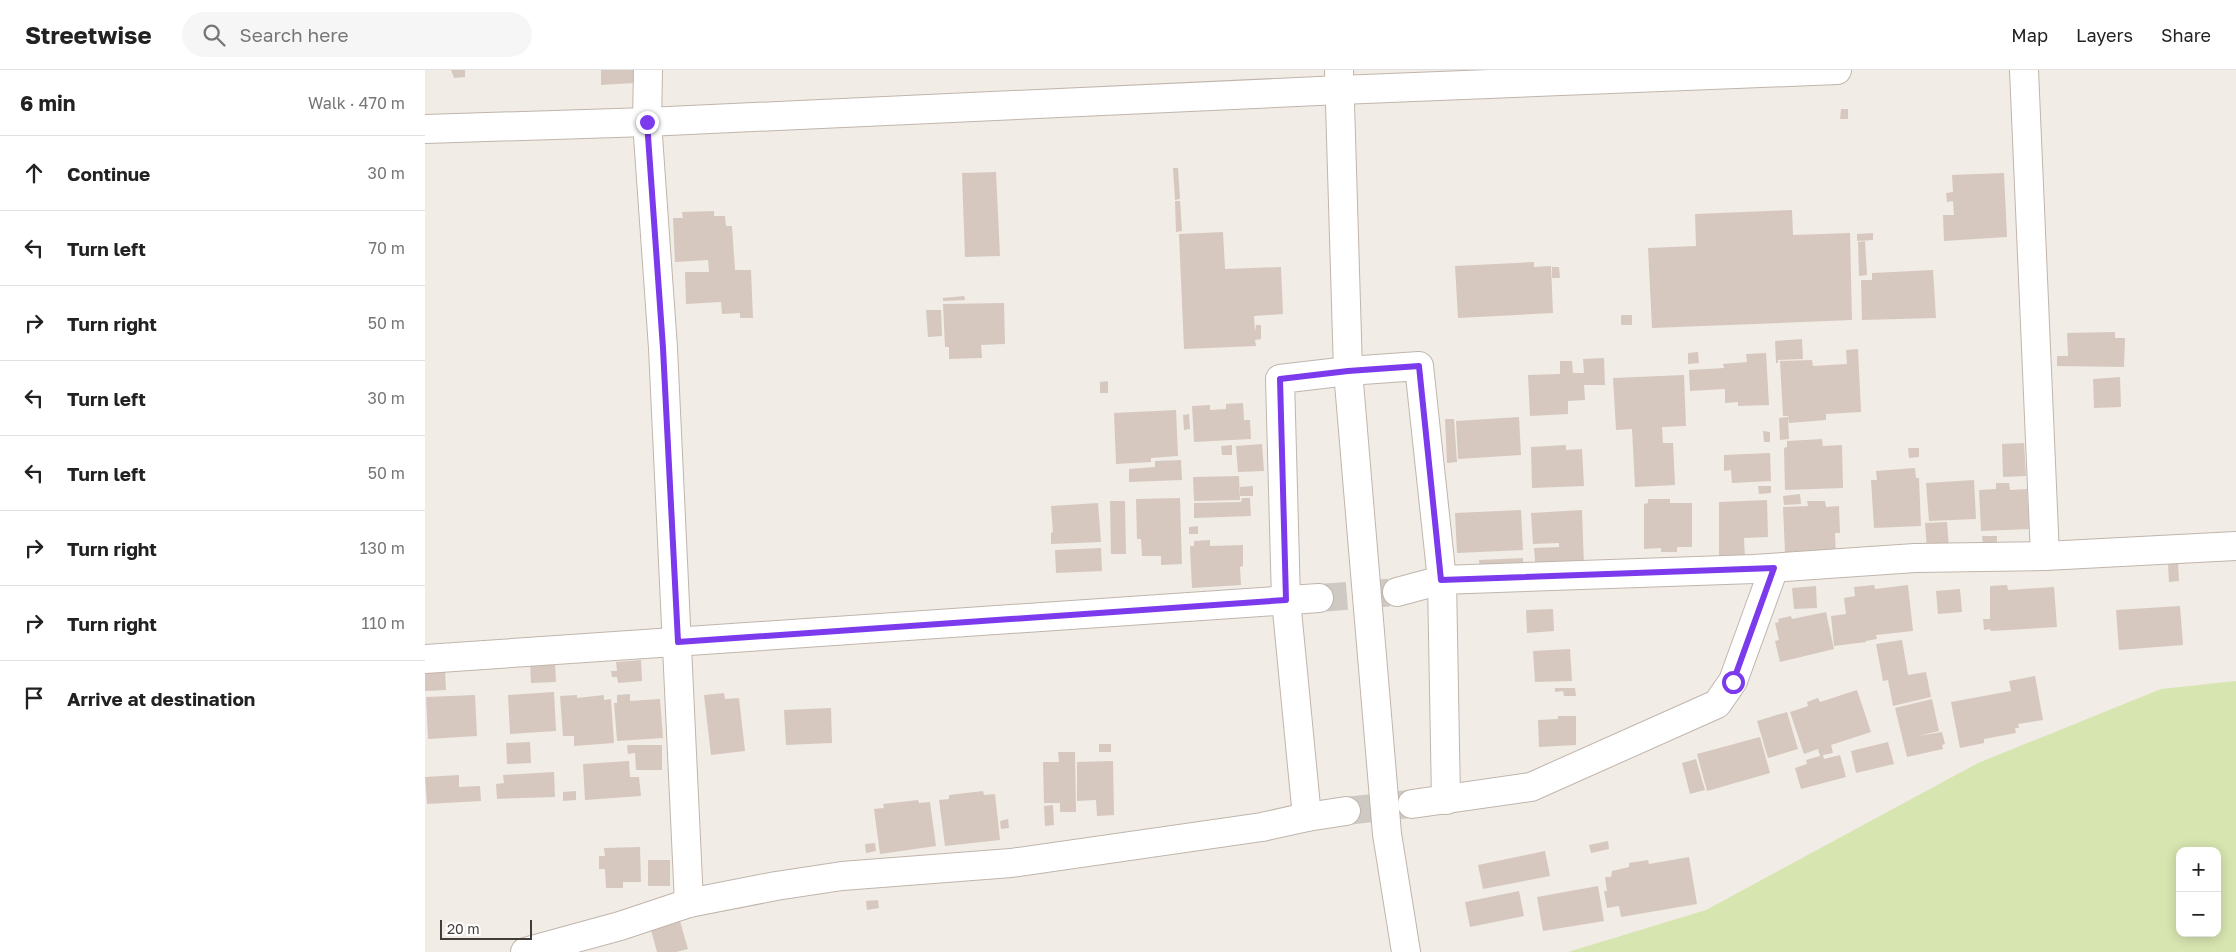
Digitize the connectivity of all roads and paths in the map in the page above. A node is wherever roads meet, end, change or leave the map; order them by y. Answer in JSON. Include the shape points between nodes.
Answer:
{"nodes":[{"id":1,"x":648,"y":70,"type":"edge"},
{"id":2,"x":1837,"y":70,"type":"edge"},
{"id":3,"x":2024,"y":70,"type":"edge"},
{"id":4,"x":1339,"y":80,"type":"edge"},
{"id":5,"x":647,"y":122,"type":"junction"},
{"id":6,"x":425,"y":129,"type":"edge"},
{"id":7,"x":1348,"y":371,"type":"junction"},
{"id":8,"x":2236,"y":546,"type":"edge"},
{"id":9,"x":2045,"y":556,"type":"junction"},
{"id":10,"x":1774,"y":568,"type":"junction"},
{"id":11,"x":1441,"y":580,"type":"junction"},
{"id":12,"x":1397,"y":592,"type":"tunnel mouth"},
{"id":13,"x":1319,"y":598,"type":"tunnel mouth"},
{"id":14,"x":1286,"y":600,"type":"junction"},
{"id":15,"x":678,"y":642,"type":"junction"},
{"id":16,"x":425,"y":659,"type":"edge"},
{"id":17,"x":1446,"y":800,"type":"junction"},
{"id":18,"x":1412,"y":804,"type":"tunnel mouth"},
{"id":19,"x":1346,"y":811,"type":"tunnel mouth"},
{"id":20,"x":1307,"y":817,"type":"junction"},
{"id":21,"x":689,"y":902,"type":"junction"},
{"id":22,"x":525,"y":952,"type":"edge"},
{"id":23,"x":1406,"y":952,"type":"edge"}],
"edges":[{"from":1,"to":5,"type":"street"},
{"from":2,"to":4,"type":"street"},
{"from":3,"to":9,"type":"street"},
{"from":4,"to":5,"type":"street"},
{"from":4,"to":7,"type":"street"},
{"from":5,"to":6,"type":"street"},
{"from":5,"to":15,"type":"street","via":[[663,348]]},
{"from":7,"to":11,"type":"street","via":[[1419,366]]},
{"from":7,"to":14,"type":"street","via":[[1280,379]]},
{"from":7,"to":23,"type":"street","via":[[1387,834]]},
{"from":8,"to":9,"type":"street"},
{"from":9,"to":10,"type":"street","via":[[1915,558]]},
{"from":10,"to":11,"type":"street"},
{"from":10,"to":17,"type":"street","via":[[1733,682],[1717,704],[1531,786]]},
{"from":11,"to":12,"type":"street"},
{"from":11,"to":17,"type":"street"},
{"from":13,"to":14,"type":"street"},
{"from":14,"to":15,"type":"street"},
{"from":14,"to":20,"type":"street"},
{"from":15,"to":16,"type":"street"},
{"from":15,"to":21,"type":"street"},
{"from":17,"to":18,"type":"street"},
{"from":19,"to":20,"type":"street"},
{"from":20,"to":21,"type":"street","via":[[1262,827],[1011,863],[842,876]]},
{"from":21,"to":22,"type":"street","via":[[620,926]]}]}
